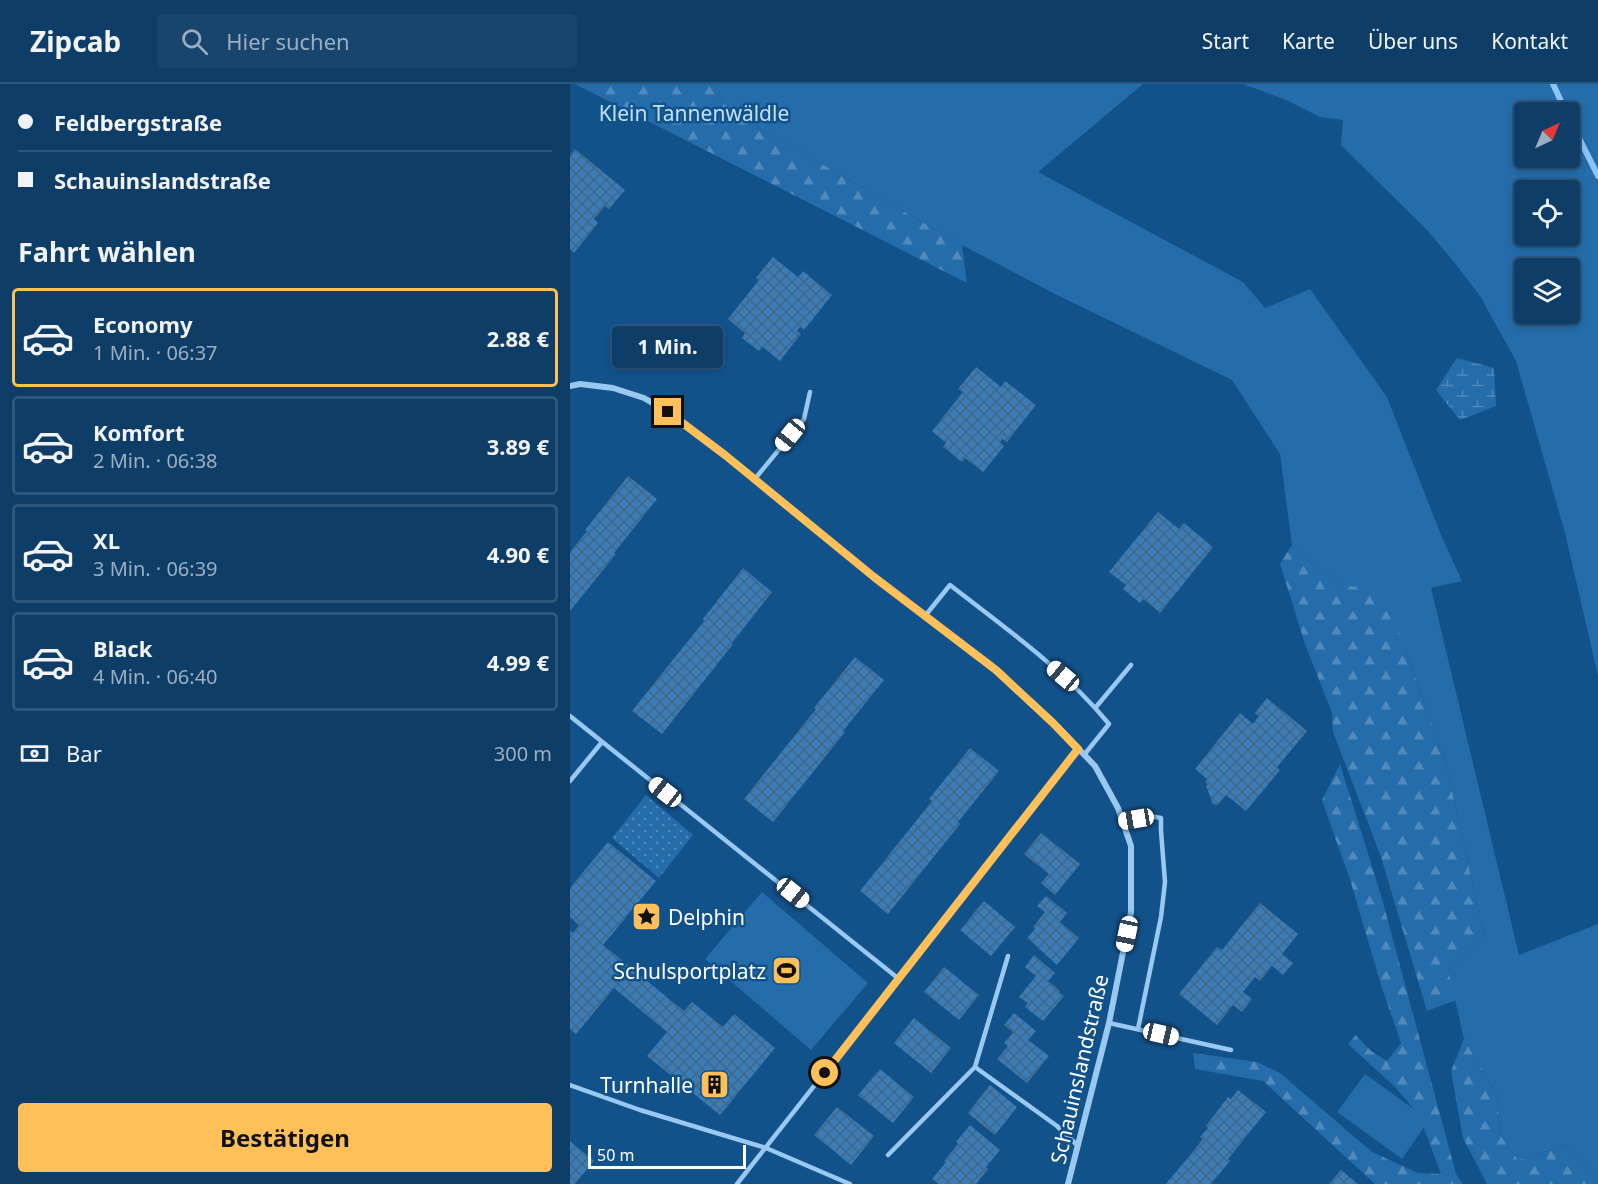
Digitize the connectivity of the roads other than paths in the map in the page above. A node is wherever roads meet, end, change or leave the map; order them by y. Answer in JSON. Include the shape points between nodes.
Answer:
{"nodes":[{"id":1,"x":570,"y":386,"type":"edge"},
{"id":2,"x":810,"y":392,"type":"dead end"},
{"id":3,"x":754,"y":480,"type":"junction"},
{"id":4,"x":925,"y":616,"type":"junction"},
{"id":5,"x":1131,"y":665,"type":"dead end"},
{"id":6,"x":1096,"y":707,"type":"junction"},
{"id":7,"x":570,"y":716,"type":"edge"},
{"id":8,"x":602,"y":742,"type":"junction"},
{"id":9,"x":1078,"y":749,"type":"junction"},
{"id":10,"x":1084,"y":755,"type":"junction"},
{"id":11,"x":570,"y":781,"type":"edge"},
{"id":12,"x":1123,"y":821,"type":"junction"},
{"id":13,"x":1008,"y":956,"type":"dead end"},
{"id":14,"x":899,"y":979,"type":"junction"},
{"id":15,"x":1109,"y":1023,"type":"junction"},
{"id":16,"x":1138,"y":1029,"type":"junction"},
{"id":17,"x":1231,"y":1050,"type":"dead end"},
{"id":18,"x":975,"y":1067,"type":"junction"},
{"id":19,"x":570,"y":1085,"type":"edge"},
{"id":20,"x":1078,"y":1146,"type":"junction"},
{"id":21,"x":766,"y":1148,"type":"junction"},
{"id":22,"x":888,"y":1155,"type":"dead end"},
{"id":23,"x":737,"y":1184,"type":"edge"},
{"id":24,"x":850,"y":1184,"type":"edge"},
{"id":25,"x":1068,"y":1184,"type":"edge"}],
"edges":[{"from":1,"to":3,"type":"street","name":"Schauinslandstraße","via":[[613,388],[644,398],[668,412]]},
{"from":2,"to":3,"type":"lane","via":[[804,419]]},
{"from":3,"to":4,"type":"street","name":"Schauinslandstraße"},
{"from":4,"to":6,"type":"lane","via":[[950,585]]},
{"from":4,"to":9,"type":"street","name":"Schauinslandstraße","via":[[996,670]]},
{"from":5,"to":6,"type":"lane"},
{"from":6,"to":10,"type":"lane","via":[[1109,724]]},
{"from":7,"to":8,"type":"lane"},
{"from":8,"to":11,"type":"lane"},
{"from":8,"to":14,"type":"lane"},
{"from":9,"to":10,"type":"street","name":"Schauinslandstraße"},
{"from":9,"to":14,"type":"lane"},
{"from":10,"to":12,"type":"street","name":"Schauinslandstraße","via":[[1095,766]]},
{"from":12,"to":15,"type":"street","name":"Schauinslandstraße","via":[[1131,846],[1131,912]]},
{"from":12,"to":16,"type":"lane","via":[[1150,816],[1161,819],[1165,882]]},
{"from":13,"to":18,"type":"lane"},
{"from":14,"to":21,"type":"lane"},
{"from":15,"to":16,"type":"lane"},
{"from":15,"to":20,"type":"street","name":"Schauinslandstraße"},
{"from":16,"to":17,"type":"lane"},
{"from":18,"to":20,"type":"lane","via":[[1057,1126]]},
{"from":18,"to":22,"type":"lane"},
{"from":19,"to":21,"type":"lane"},
{"from":20,"to":25,"type":"street","name":"Schauinslandstraße"},
{"from":21,"to":23,"type":"lane"},
{"from":21,"to":24,"type":"lane"}]}
